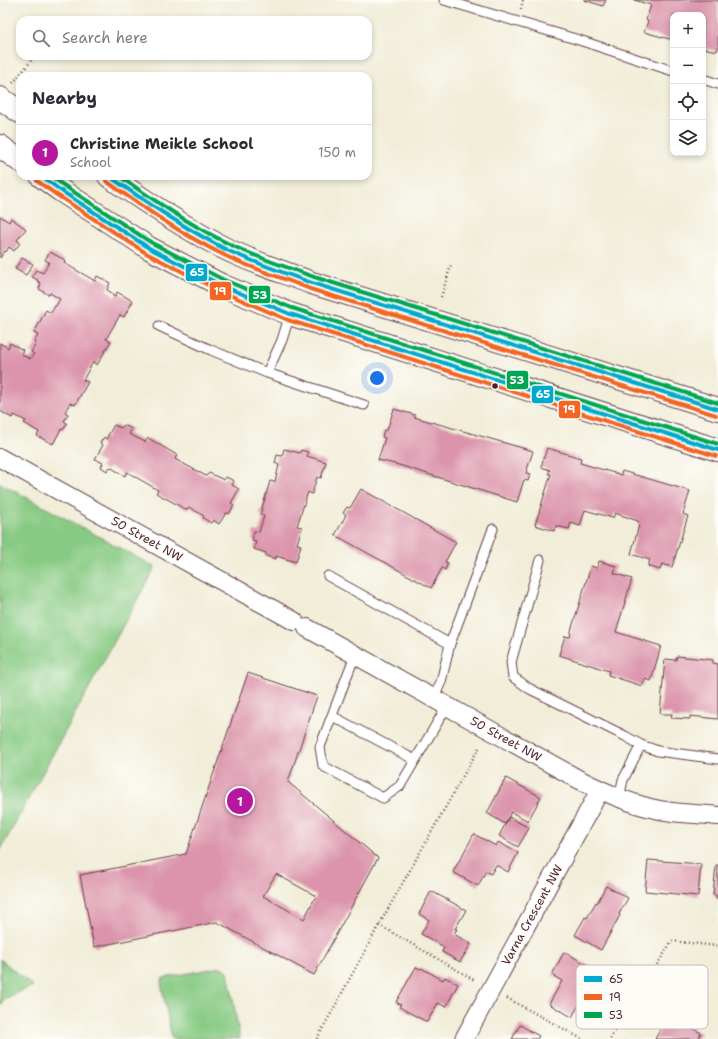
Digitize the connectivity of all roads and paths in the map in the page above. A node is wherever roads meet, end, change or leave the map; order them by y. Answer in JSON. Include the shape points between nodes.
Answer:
{"nodes":[{"id":1,"x":444,"y":0,"type":"edge"},
{"id":2,"x":32,"y":60,"type":"edge"},
{"id":3,"x":670,"y":70,"type":"edge"},
{"id":4,"x":22,"y":72,"type":"edge"},
{"id":5,"x":706,"y":80,"type":"edge"},
{"id":6,"x":718,"y":84,"type":"edge"},
{"id":7,"x":0,"y":98,"type":"edge"},
{"id":8,"x":16,"y":109,"type":"edge"},
{"id":9,"x":0,"y":146,"type":"edge"},
{"id":10,"x":16,"y":158,"type":"edge"},
{"id":11,"x":46,"y":180,"type":"edge"},
{"id":12,"x":115,"y":180,"type":"edge"},
{"id":13,"x":451,"y":264,"type":"dead end"},
{"id":14,"x":441,"y":297,"type":"dead end"},
{"id":15,"x":290,"y":314,"type":"junction"},
{"id":16,"x":159,"y":326,"type":"dead end"},
{"id":17,"x":267,"y":373,"type":"junction"},
{"id":18,"x":364,"y":405,"type":"dead end"},
{"id":19,"x":718,"y":409,"type":"edge"},
{"id":20,"x":718,"y":450,"type":"edge"},
{"id":21,"x":0,"y":458,"type":"edge"},
{"id":22,"x":493,"y":529,"type":"dead end"},
{"id":23,"x":540,"y":560,"type":"dead end"},
{"id":24,"x":328,"y":576,"type":"dead end"},
{"id":25,"x":450,"y":644,"type":"junction"},
{"id":26,"x":355,"y":655,"type":"junction"},
{"id":27,"x":440,"y":702,"type":"junction"},
{"id":28,"x":332,"y":716,"type":"junction"},
{"id":29,"x":480,"y":745,"type":"dead end"},
{"id":30,"x":641,"y":745,"type":"junction"},
{"id":31,"x":415,"y":760,"type":"junction"},
{"id":32,"x":718,"y":760,"type":"edge"},
{"id":33,"x":600,"y":790,"type":"junction"},
{"id":34,"x":619,"y":798,"type":"junction"},
{"id":35,"x":718,"y":816,"type":"edge"},
{"id":36,"x":718,"y":946,"type":"edge"},
{"id":37,"x":657,"y":965,"type":"edge"},
{"id":38,"x":616,"y":1029,"type":"edge"},
{"id":39,"x":317,"y":1039,"type":"edge"},
{"id":40,"x":464,"y":1039,"type":"edge"},
{"id":41,"x":610,"y":1039,"type":"edge"}],
"edges":[{"from":1,"to":3,"type":"lane"},
{"from":2,"to":4,"type":"path"},
{"from":5,"to":6,"type":"lane"},
{"from":7,"to":8,"type":"street"},
{"from":9,"to":10,"type":"street"},
{"from":11,"to":15,"type":"street","via":[[150,248],[221,285]]},
{"from":12,"to":19,"type":"street","via":[[219,245],[306,281]]},
{"from":13,"to":14,"type":"path"},
{"from":15,"to":17,"type":"lane"},
{"from":15,"to":20,"type":"street"},
{"from":16,"to":17,"type":"lane"},
{"from":17,"to":18,"type":"lane"},
{"from":21,"to":26,"type":"street","name":"50 Street NW"},
{"from":22,"to":25,"type":"lane"},
{"from":23,"to":30,"type":"lane","via":[[511,662],[513,677],[530,689]]},
{"from":24,"to":25,"type":"lane"},
{"from":25,"to":27,"type":"lane","via":[[441,682]]},
{"from":26,"to":27,"type":"street","name":"50 Street NW"},
{"from":26,"to":28,"type":"lane"},
{"from":27,"to":31,"type":"lane"},
{"from":27,"to":33,"type":"street","name":"50 Street NW"},
{"from":28,"to":31,"type":"lane"},
{"from":28,"to":31,"type":"lane","via":[[320,747],[323,766],[383,798],[400,786]]},
{"from":29,"to":39,"type":"path"},
{"from":30,"to":32,"type":"lane","via":[[658,751]]},
{"from":30,"to":34,"type":"lane","via":[[623,780]]},
{"from":33,"to":34,"type":"street","name":"50 Street NW"},
{"from":33,"to":40,"type":"street","name":"Varna Crescent NW"},
{"from":34,"to":35,"type":"street","name":"50 Street NW","via":[[671,812]]},
{"from":36,"to":37,"type":"path","via":[[672,942]]},
{"from":38,"to":41,"type":"path"}]}
